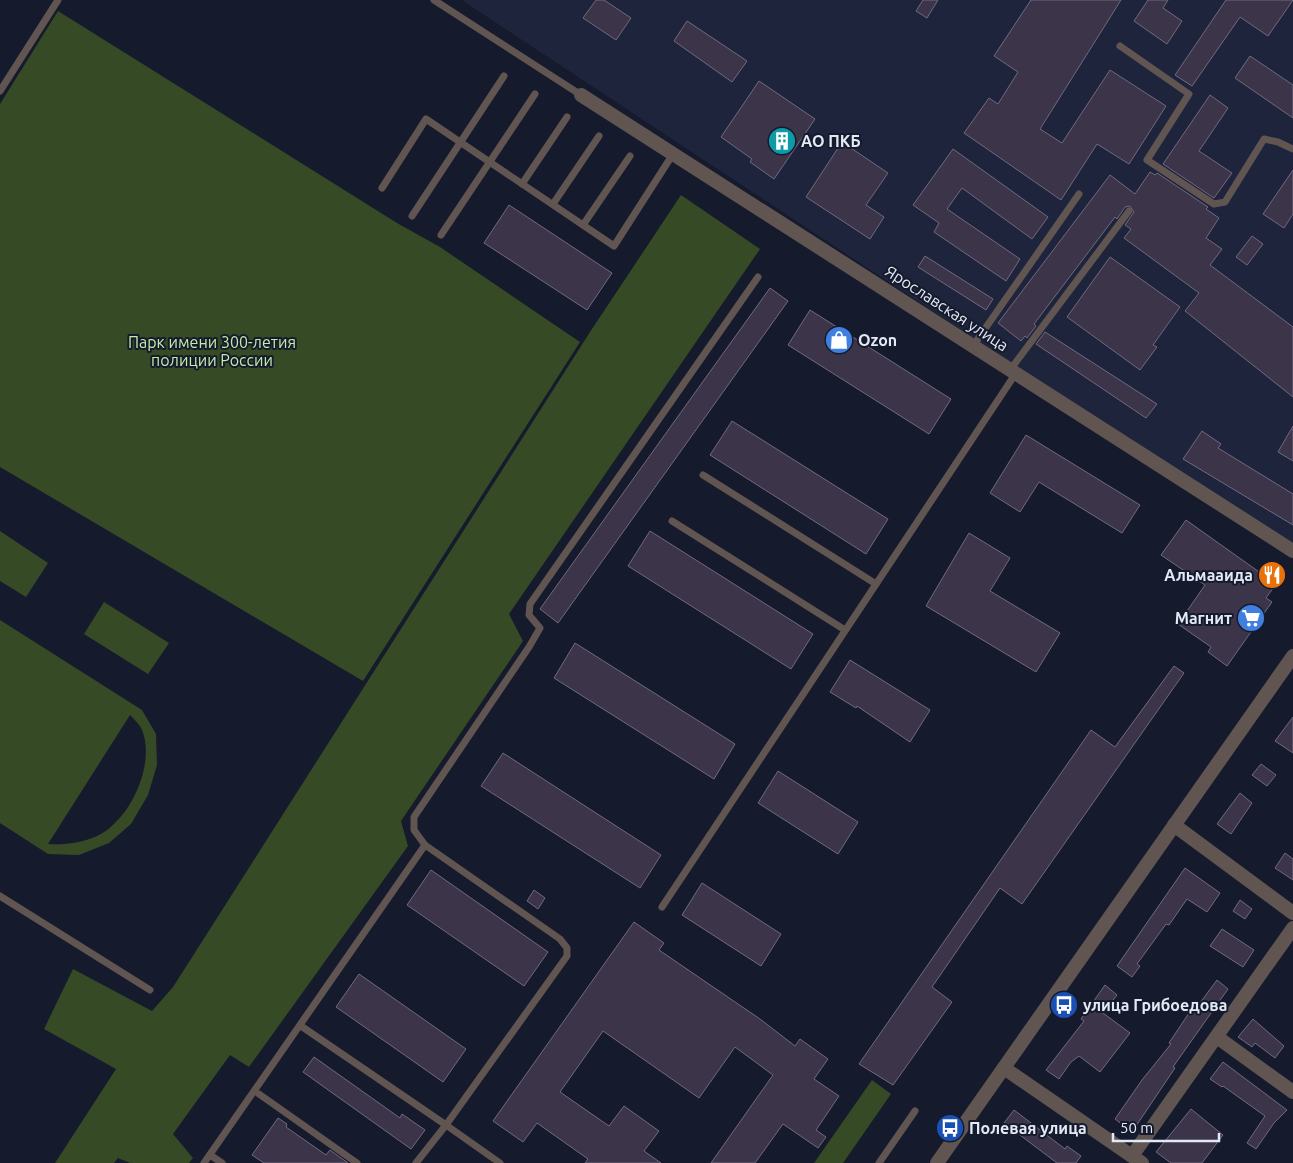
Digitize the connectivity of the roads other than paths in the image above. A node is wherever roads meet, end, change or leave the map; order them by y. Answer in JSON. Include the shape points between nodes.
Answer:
{"nodes":[{"id":1,"x":58,"y":0,"type":"edge"},
{"id":2,"x":434,"y":0,"type":"edge"},
{"id":3,"x":1120,"y":46,"type":"dead end"},
{"id":4,"x":504,"y":76,"type":"dead end"},
{"id":5,"x":0,"y":91,"type":"edge"},
{"id":6,"x":535,"y":94,"type":"dead end"},
{"id":7,"x":581,"y":95,"type":"joint"},
{"id":8,"x":567,"y":117,"type":"dead end"},
{"id":9,"x":598,"y":136,"type":"dead end"},
{"id":10,"x":460,"y":142,"type":"junction"},
{"id":11,"x":1293,"y":149,"type":"edge"},
{"id":12,"x":673,"y":154,"type":"junction"},
{"id":13,"x":630,"y":156,"type":"dead end"},
{"id":14,"x":490,"y":162,"type":"junction"},
{"id":15,"x":522,"y":184,"type":"junction"},
{"id":16,"x":382,"y":188,"type":"dead end"},
{"id":17,"x":1079,"y":194,"type":"dead end"},
{"id":18,"x":553,"y":204,"type":"junction"},
{"id":19,"x":1129,"y":211,"type":"dead end"},
{"id":20,"x":412,"y":216,"type":"dead end"},
{"id":21,"x":583,"y":225,"type":"junction"},
{"id":22,"x":440,"y":235,"type":"dead end"},
{"id":23,"x":758,"y":277,"type":"dead end"},
{"id":24,"x":973,"y":346,"type":"junction"},
{"id":25,"x":1013,"y":372,"type":"junction"},
{"id":26,"x":702,"y":475,"type":"dead end"},
{"id":27,"x":672,"y":521,"type":"dead end"},
{"id":28,"x":1293,"y":551,"type":"edge"},
{"id":29,"x":876,"y":584,"type":"junction"},
{"id":30,"x":845,"y":630,"type":"junction"},
{"id":31,"x":1293,"y":656,"type":"edge"},
{"id":32,"x":1174,"y":825,"type":"junction"},
{"id":33,"x":425,"y":845,"type":"junction"},
{"id":34,"x":0,"y":896,"type":"edge"},
{"id":35,"x":662,"y":907,"type":"dead end"},
{"id":36,"x":1293,"y":913,"type":"edge"},
{"id":37,"x":1293,"y":928,"type":"edge"},
{"id":38,"x":150,"y":990,"type":"dead end"},
{"id":39,"x":301,"y":1026,"type":"junction"},
{"id":40,"x":1216,"y":1037,"type":"junction"},
{"id":41,"x":1004,"y":1068,"type":"junction"},
{"id":42,"x":1293,"y":1092,"type":"edge"},
{"id":43,"x":259,"y":1094,"type":"dead end"},
{"id":44,"x":915,"y":1111,"type":"dead end"},
{"id":45,"x":446,"y":1125,"type":"junction"},
{"id":46,"x":210,"y":1154,"type":"junction"},
{"id":47,"x":1137,"y":1160,"type":"edge"},
{"id":48,"x":204,"y":1163,"type":"edge"},
{"id":49,"x":222,"y":1163,"type":"edge"},
{"id":50,"x":358,"y":1163,"type":"edge"},
{"id":51,"x":416,"y":1163,"type":"edge"},
{"id":52,"x":500,"y":1163,"type":"edge"},
{"id":53,"x":879,"y":1163,"type":"edge"},
{"id":54,"x":937,"y":1163,"type":"edge"}],
"edges":[{"from":1,"to":5,"type":"lane"},
{"from":2,"to":7,"type":"lane"},
{"from":3,"to":11,"type":"lane","via":[[1189,94],[1147,160],[1214,204],[1225,202],[1264,139]]},
{"from":4,"to":10,"type":"lane"},
{"from":6,"to":14,"type":"lane"},
{"from":7,"to":12,"type":"street","name":"Ярославская улица"},
{"from":8,"to":15,"type":"lane"},
{"from":9,"to":18,"type":"lane"},
{"from":10,"to":14,"type":"lane"},
{"from":10,"to":16,"type":"lane","via":[[426,119]]},
{"from":10,"to":20,"type":"lane"},
{"from":12,"to":21,"type":"lane","via":[[614,246]]},
{"from":12,"to":24,"type":"street","name":"Ярославская улица"},
{"from":13,"to":21,"type":"lane"},
{"from":14,"to":15,"type":"lane"},
{"from":14,"to":22,"type":"lane"},
{"from":15,"to":18,"type":"lane"},
{"from":17,"to":24,"type":"lane"},
{"from":18,"to":21,"type":"lane"},
{"from":19,"to":25,"type":"lane"},
{"from":23,"to":33,"type":"lane","via":[[530,604],[528,614],[540,628],[533,641],[414,817],[414,830]]},
{"from":24,"to":25,"type":"street","name":"Ярославская улица"},
{"from":25,"to":28,"type":"street","name":"Ярославская улица"},
{"from":25,"to":29,"type":"lane"},
{"from":26,"to":29,"type":"lane"},
{"from":27,"to":30,"type":"lane"},
{"from":29,"to":30,"type":"lane"},
{"from":30,"to":35,"type":"lane"},
{"from":31,"to":32,"type":"street"},
{"from":32,"to":36,"type":"street"},
{"from":32,"to":41,"type":"street"},
{"from":33,"to":39,"type":"lane"},
{"from":33,"to":45,"type":"lane","via":[[560,939],[567,948],[567,956]]},
{"from":34,"to":38,"type":"lane"},
{"from":37,"to":40,"type":"street"},
{"from":39,"to":45,"type":"lane"},
{"from":39,"to":46,"type":"lane"},
{"from":40,"to":42,"type":"street"},
{"from":40,"to":47,"type":"street"},
{"from":41,"to":47,"type":"street"},
{"from":41,"to":54,"type":"street"},
{"from":43,"to":50,"type":"lane"},
{"from":44,"to":53,"type":"lane"},
{"from":45,"to":51,"type":"lane"},
{"from":45,"to":52,"type":"lane"},
{"from":46,"to":48,"type":"lane"},
{"from":46,"to":49,"type":"lane"}]}
